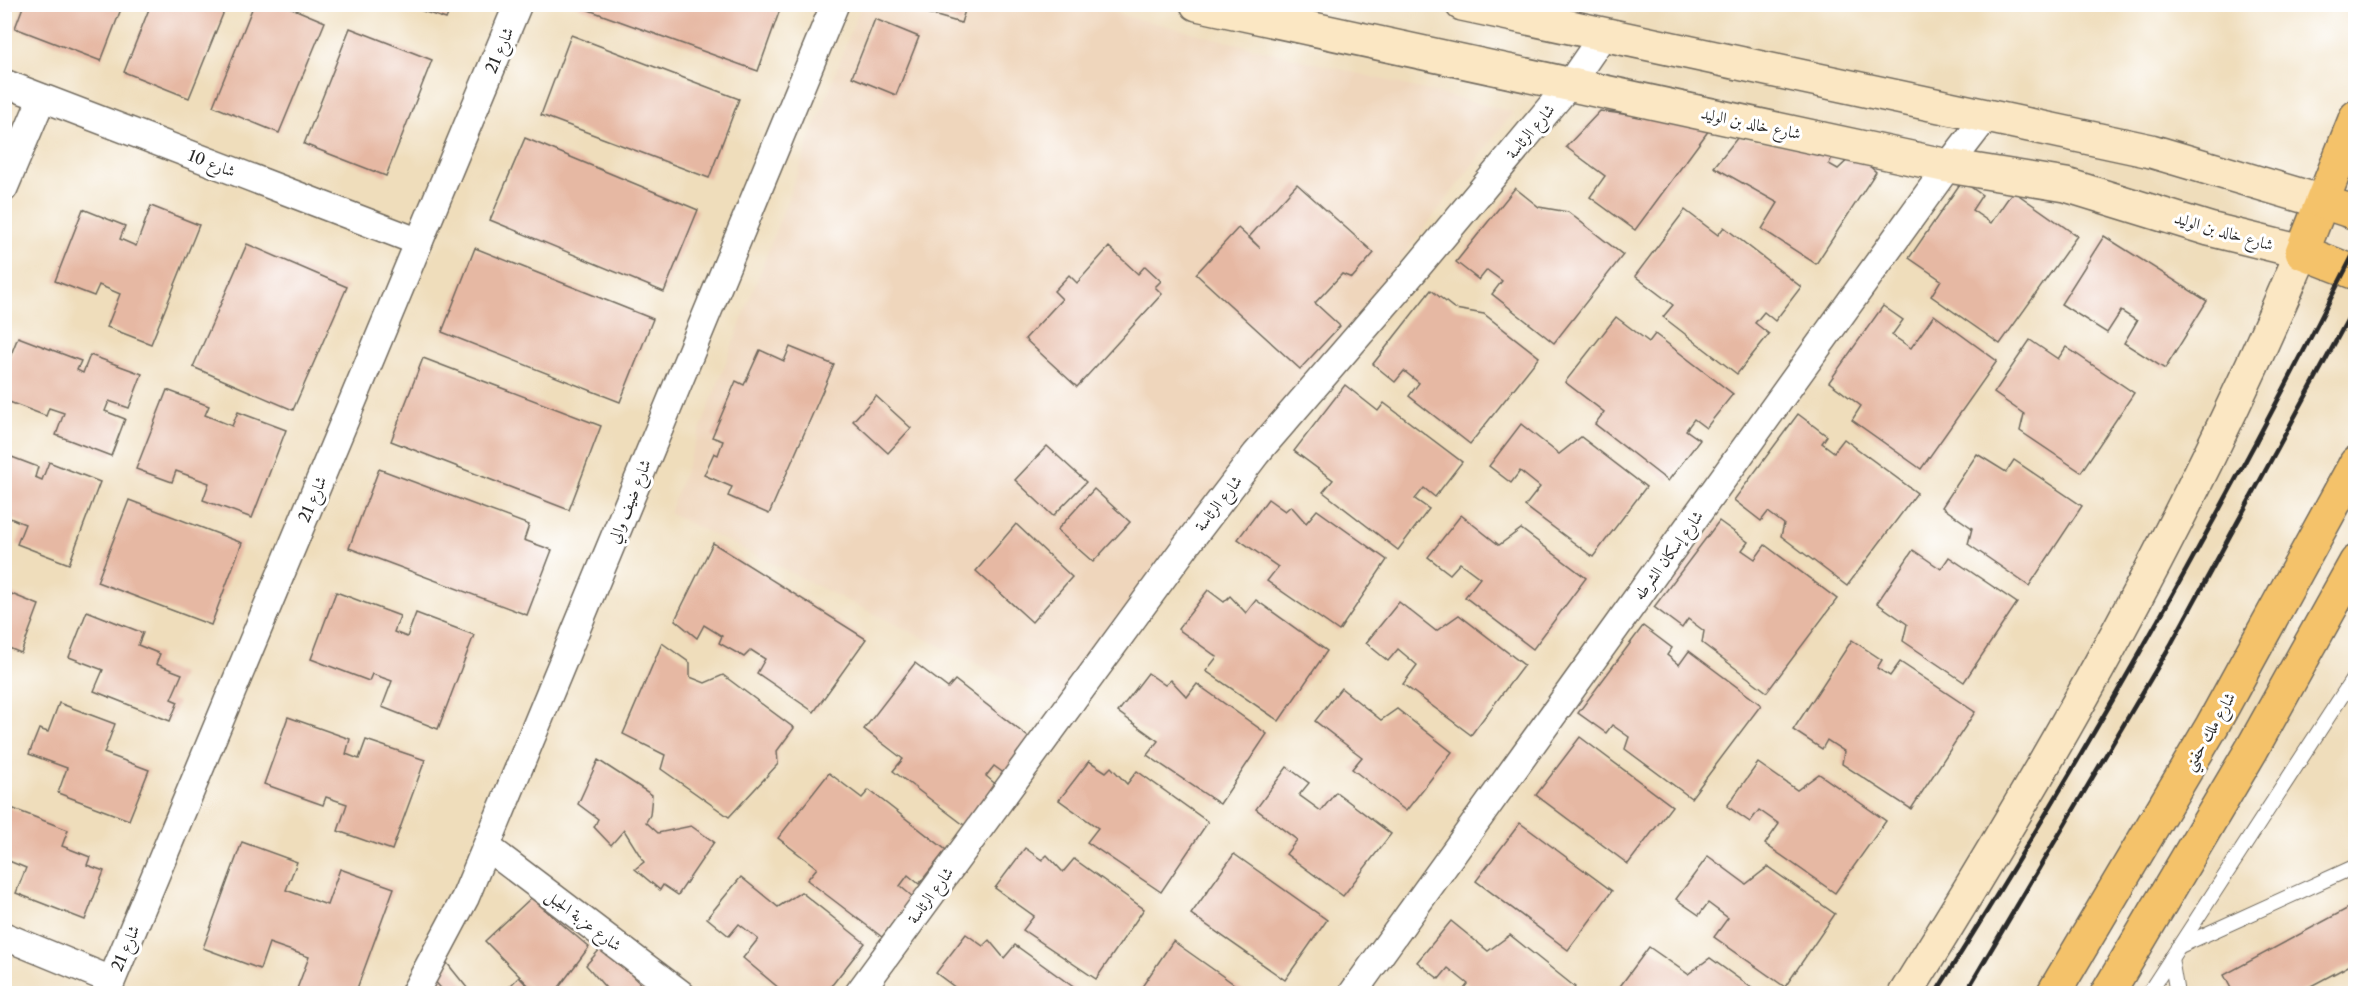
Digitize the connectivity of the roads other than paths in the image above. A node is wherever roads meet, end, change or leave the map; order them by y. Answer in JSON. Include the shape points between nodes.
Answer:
{"nodes":[{"id":1,"x":518,"y":4,"type":"edge"},
{"id":2,"x":834,"y":4,"type":"edge"},
{"id":3,"x":1197,"y":4,"type":"edge"},
{"id":4,"x":1462,"y":4,"type":"edge"},
{"id":5,"x":1604,"y":34,"type":"junction"},
{"id":6,"x":4,"y":83,"type":"edge"},
{"id":7,"x":1569,"y":85,"type":"junction"},
{"id":8,"x":42,"y":98,"type":"junction"},
{"id":9,"x":1985,"y":117,"type":"junction"},
{"id":10,"x":2355,"y":117,"type":"edge"},
{"id":11,"x":1948,"y":166,"type":"junction"},
{"id":12,"x":4,"y":188,"type":"edge"},
{"id":13,"x":2323,"y":202,"type":"junction"},
{"id":14,"x":2355,"y":213,"type":"edge"},
{"id":15,"x":419,"y":242,"type":"junction"},
{"id":16,"x":2302,"y":252,"type":"junction"},
{"id":17,"x":2355,"y":273,"type":"edge"},
{"id":18,"x":2355,"y":463,"type":"edge"},
{"id":19,"x":2355,"y":562,"type":"edge"},
{"id":20,"x":2355,"y":674,"type":"edge"},
{"id":21,"x":487,"y":847,"type":"junction"},
{"id":22,"x":2355,"y":866,"type":"edge"},
{"id":23,"x":4,"y":936,"type":"edge"},
{"id":24,"x":2175,"y":952,"type":"junction"},
{"id":25,"x":109,"y":987,"type":"edge"},
{"id":26,"x":414,"y":993,"type":"edge"},
{"id":27,"x":681,"y":993,"type":"edge"},
{"id":28,"x":858,"y":993,"type":"edge"},
{"id":29,"x":1353,"y":993,"type":"edge"},
{"id":30,"x":1905,"y":993,"type":"edge"},
{"id":31,"x":2053,"y":993,"type":"edge"},
{"id":32,"x":2107,"y":993,"type":"edge"},
{"id":33,"x":2148,"y":993,"type":"edge"},
{"id":34,"x":2177,"y":993,"type":"edge"}],
"edges":[{"from":1,"to":15,"type":"street","name":"شارع 21"},
{"from":2,"to":21,"type":"street","name":"شارع ضيف والي"},
{"from":3,"to":7,"type":"street","name":"شارع خالد بن الوليد"},
{"from":4,"to":5,"type":"street"},
{"from":5,"to":7,"type":"street","name":"شارع الرئاسة"},
{"from":5,"to":9,"type":"street"},
{"from":6,"to":8,"type":"street","name":"شارع 10"},
{"from":7,"to":11,"type":"street","name":"شارع خالد بن الوليد"},
{"from":7,"to":28,"type":"street","name":"شارع الرئاسة","via":[[1256,454]]},
{"from":8,"to":12,"type":"street"},
{"from":8,"to":15,"type":"street","name":"شارع 10"},
{"from":9,"to":11,"type":"street","name":"شارع إسكان الشرطه"},
{"from":9,"to":13,"type":"street","via":[[2151,151]]},
{"from":10,"to":13,"type":"highway"},
{"from":11,"to":16,"type":"street","name":"شارع خالد بن الوليد","via":[[2066,185],[2209,229]]},
{"from":11,"to":29,"type":"street","name":"شارع إسكان الشرطه"},
{"from":13,"to":14,"type":"highway"},
{"from":13,"to":16,"type":"highway"},
{"from":15,"to":25,"type":"street","name":"شارع 21"},
{"from":16,"to":17,"type":"highway"},
{"from":16,"to":30,"type":"street","via":[[2225,422],[2107,653],[2043,767]]},
{"from":18,"to":31,"type":"highway","name":"شارع ملك حفني","via":[[2212,726]]},
{"from":19,"to":32,"type":"highway","via":[[2252,749]]},
{"from":20,"to":24,"type":"lane"},
{"from":21,"to":26,"type":"street","name":"شارع ضيف والي","via":[[465,898]]},
{"from":21,"to":27,"type":"street","name":"شارع عزبة الجبل"},
{"from":22,"to":24,"type":"lane"},
{"from":23,"to":25,"type":"street"},
{"from":24,"to":33,"type":"lane"},
{"from":24,"to":34,"type":"lane"}]}
